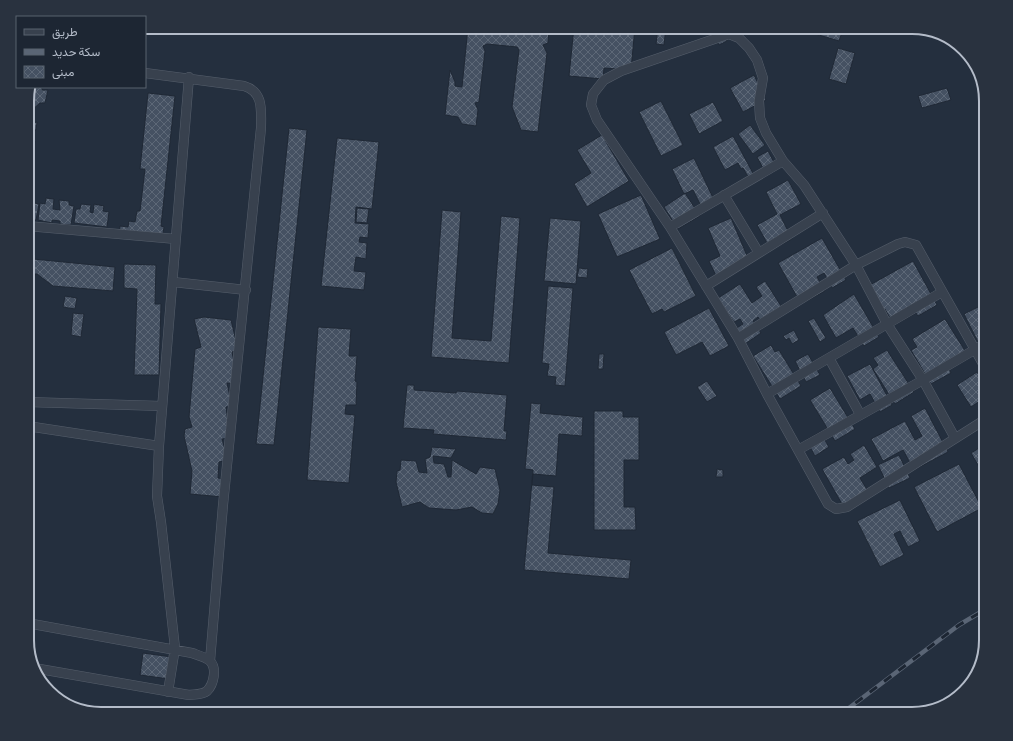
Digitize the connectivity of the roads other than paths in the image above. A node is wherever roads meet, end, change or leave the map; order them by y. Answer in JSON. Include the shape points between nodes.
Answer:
{"nodes":[{"id":1,"x":146,"y":73,"type":"edge"},
{"id":2,"x":189,"y":77,"type":"junction"},
{"id":3,"x":783,"y":161,"type":"junction"},
{"id":4,"x":724,"y":195,"type":"junction"},
{"id":5,"x":822,"y":214,"type":"junction"},
{"id":6,"x":34,"y":227,"type":"edge"},
{"id":7,"x":670,"y":227,"type":"junction"},
{"id":8,"x":176,"y":239,"type":"junction"},
{"id":9,"x":759,"y":253,"type":"junction"},
{"id":10,"x":856,"y":265,"type":"junction"},
{"id":11,"x":173,"y":282,"type":"junction"},
{"id":12,"x":706,"y":286,"type":"junction"},
{"id":13,"x":246,"y":290,"type":"junction"},
{"id":14,"x":942,"y":292,"type":"junction"},
{"id":15,"x":887,"y":324,"type":"junction"},
{"id":16,"x":738,"y":338,"type":"junction"},
{"id":17,"x":979,"y":347,"type":"edge"},
{"id":18,"x":974,"y":350,"type":"junction"},
{"id":19,"x":829,"y":358,"type":"junction"},
{"id":20,"x":979,"y":358,"type":"edge"},
{"id":21,"x":923,"y":380,"type":"junction"},
{"id":22,"x":766,"y":394,"type":"junction"},
{"id":23,"x":34,"y":402,"type":"edge"},
{"id":24,"x":162,"y":406,"type":"junction"},
{"id":25,"x":860,"y":414,"type":"junction"},
{"id":26,"x":979,"y":423,"type":"edge"},
{"id":27,"x":34,"y":427,"type":"edge"},
{"id":28,"x":955,"y":438,"type":"junction"},
{"id":29,"x":159,"y":446,"type":"junction"},
{"id":30,"x":798,"y":450,"type":"junction"},
{"id":31,"x":34,"y":624,"type":"edge"},
{"id":32,"x":175,"y":648,"type":"junction"},
{"id":33,"x":210,"y":661,"type":"junction"},
{"id":34,"x":41,"y":669,"type":"edge"},
{"id":35,"x":168,"y":692,"type":"junction"}],
"edges":[{"from":1,"to":2,"type":"street"},
{"from":2,"to":8,"type":"street"},
{"from":2,"to":13,"type":"street","via":[[244,86],[255,92],[262,107]]},
{"from":3,"to":4,"type":"street"},
{"from":3,"to":5,"type":"street","via":[[804,185]]},
{"from":3,"to":7,"type":"street","via":[[760,118],[759,101],[763,78],[758,60],[739,38],[729,34],[621,71],[604,80],[593,94],[591,105],[597,120]]},
{"from":4,"to":7,"type":"street"},
{"from":4,"to":9,"type":"street"},
{"from":5,"to":9,"type":"street"},
{"from":5,"to":10,"type":"street"},
{"from":6,"to":8,"type":"street"},
{"from":7,"to":12,"type":"street"},
{"from":8,"to":11,"type":"street"},
{"from":9,"to":12,"type":"street"},
{"from":10,"to":14,"type":"street","via":[[898,244],[912,243]]},
{"from":10,"to":15,"type":"street"},
{"from":10,"to":16,"type":"street"},
{"from":11,"to":13,"type":"street"},
{"from":11,"to":24,"type":"street"},
{"from":12,"to":16,"type":"street"},
{"from":13,"to":33,"type":"street","via":[[223,505]]},
{"from":14,"to":15,"type":"street"},
{"from":14,"to":18,"type":"street"},
{"from":15,"to":19,"type":"street"},
{"from":15,"to":21,"type":"street"},
{"from":16,"to":22,"type":"street"},
{"from":17,"to":18,"type":"street"},
{"from":18,"to":20,"type":"street"},
{"from":18,"to":21,"type":"street"},
{"from":19,"to":22,"type":"street"},
{"from":19,"to":25,"type":"street"},
{"from":21,"to":25,"type":"street"},
{"from":21,"to":28,"type":"street"},
{"from":22,"to":30,"type":"street"},
{"from":23,"to":24,"type":"street"},
{"from":24,"to":29,"type":"street"},
{"from":25,"to":30,"type":"street"},
{"from":26,"to":28,"type":"street"},
{"from":27,"to":29,"type":"street"},
{"from":28,"to":30,"type":"street","via":[[847,508],[836,509],[828,504]]},
{"from":29,"to":32,"type":"street","via":[[157,496]]},
{"from":31,"to":32,"type":"street"},
{"from":32,"to":33,"type":"street"},
{"from":32,"to":35,"type":"street"},
{"from":33,"to":35,"type":"street","via":[[214,676],[207,691],[189,695]]},
{"from":34,"to":35,"type":"street"}]}
